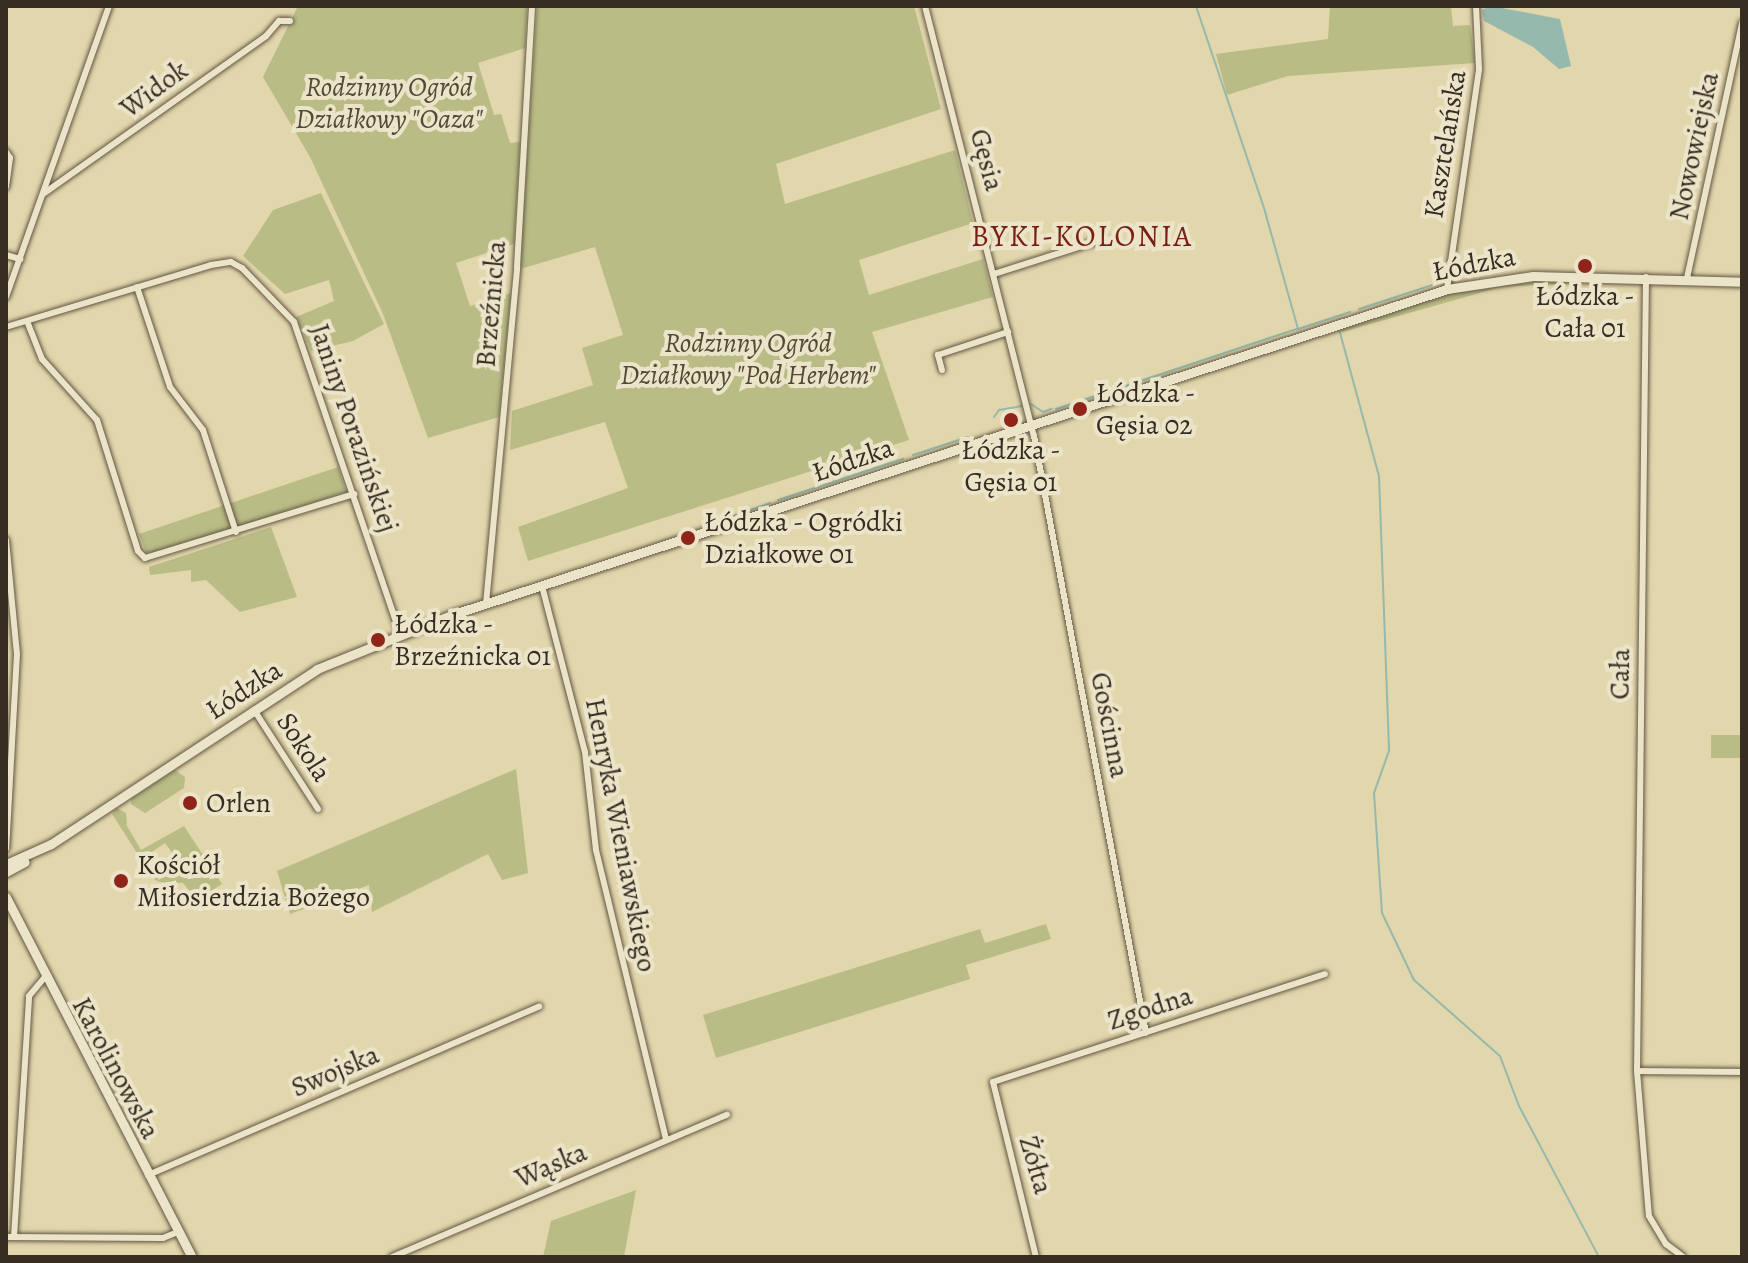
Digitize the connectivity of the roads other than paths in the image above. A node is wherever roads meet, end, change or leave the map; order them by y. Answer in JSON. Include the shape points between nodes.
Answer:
{"nodes":[{"id":1,"x":109,"y":6,"type":"edge"},
{"id":2,"x":532,"y":6,"type":"edge"},
{"id":3,"x":925,"y":6,"type":"edge"},
{"id":4,"x":1476,"y":6,"type":"edge"},
{"id":5,"x":290,"y":21,"type":"dead end"},
{"id":6,"x":1742,"y":23,"type":"edge"},
{"id":7,"x":1732,"y":73,"type":"junction"},
{"id":8,"x":1742,"y":73,"type":"edge"},
{"id":9,"x":6,"y":152,"type":"edge"},
{"id":10,"x":6,"y":187,"type":"edge"},
{"id":11,"x":43,"y":194,"type":"junction"},
{"id":12,"x":1104,"y":239,"type":"dead end"},
{"id":13,"x":6,"y":255,"type":"edge"},
{"id":14,"x":20,"y":259,"type":"junction"},
{"id":15,"x":994,"y":274,"type":"junction"},
{"id":16,"x":1646,"y":277,"type":"junction"},
{"id":17,"x":1687,"y":278,"type":"junction"},
{"id":18,"x":1742,"y":280,"type":"edge"},
{"id":19,"x":137,"y":287,"type":"junction"},
{"id":20,"x":1447,"y":289,"type":"junction"},
{"id":21,"x":6,"y":297,"type":"edge"},
{"id":22,"x":27,"y":321,"type":"junction"},
{"id":23,"x":6,"y":327,"type":"edge"},
{"id":24,"x":1008,"y":332,"type":"junction"},
{"id":25,"x":942,"y":370,"type":"dead end"},
{"id":26,"x":1030,"y":422,"type":"junction"},
{"id":27,"x":354,"y":494,"type":"junction"},
{"id":28,"x":236,"y":532,"type":"junction"},
{"id":29,"x":6,"y":540,"type":"edge"},
{"id":30,"x":542,"y":586,"type":"junction"},
{"id":31,"x":486,"y":604,"type":"junction"},
{"id":32,"x":400,"y":633,"type":"junction"},
{"id":33,"x":254,"y":710,"type":"junction"},
{"id":34,"x":318,"y":809,"type":"dead end"},
{"id":35,"x":6,"y":849,"type":"edge"},
{"id":36,"x":6,"y":870,"type":"edge"},
{"id":37,"x":6,"y":897,"type":"edge"},
{"id":38,"x":1325,"y":974,"type":"dead end"},
{"id":39,"x":44,"y":978,"type":"junction"},
{"id":40,"x":539,"y":1007,"type":"dead end"},
{"id":41,"x":1146,"y":1033,"type":"junction"},
{"id":42,"x":1637,"y":1071,"type":"junction"},
{"id":43,"x":1742,"y":1072,"type":"edge"},
{"id":44,"x":989,"y":1085,"type":"joint"},
{"id":45,"x":727,"y":1115,"type":"dead end"},
{"id":46,"x":666,"y":1140,"type":"junction"},
{"id":47,"x":148,"y":1175,"type":"junction"},
{"id":48,"x":178,"y":1232,"type":"junction"},
{"id":49,"x":10,"y":1237,"type":"edge"},
{"id":50,"x":192,"y":1257,"type":"edge"},
{"id":51,"x":392,"y":1257,"type":"edge"},
{"id":52,"x":1036,"y":1257,"type":"edge"},
{"id":53,"x":1683,"y":1257,"type":"edge"}],
"edges":[{"from":1,"to":11,"type":"street"},
{"from":2,"to":31,"type":"street","name":"Brzeźnicka","via":[[517,267]]},
{"from":3,"to":15,"type":"street","name":"Gęsia"},
{"from":4,"to":20,"type":"street","name":"Kasztelańska","via":[[1479,69]]},
{"from":5,"to":11,"type":"street","name":"Widok","via":[[279,21],[266,36]]},
{"from":6,"to":7,"type":"street","name":"Nowowiejska"},
{"from":7,"to":8,"type":"street"},
{"from":7,"to":17,"type":"street","name":"Nowowiejska"},
{"from":9,"to":10,"type":"street"},
{"from":11,"to":14,"type":"street"},
{"from":12,"to":15,"type":"street"},
{"from":13,"to":14,"type":"street"},
{"from":14,"to":21,"type":"street"},
{"from":15,"to":24,"type":"street","name":"Gęsia"},
{"from":16,"to":17,"type":"main road","name":"Łódzka"},
{"from":16,"to":20,"type":"main road","name":"Łódzka","via":[[1533,276]]},
{"from":16,"to":42,"type":"street","name":"Cała"},
{"from":17,"to":18,"type":"main road","name":"Łódzka"},
{"from":19,"to":22,"type":"street"},
{"from":19,"to":27,"type":"street","name":"Janiny Porazińskiej","via":[[231,262],[278,300],[294,322]]},
{"from":19,"to":28,"type":"street","via":[[170,387],[203,430]]},
{"from":20,"to":26,"type":"main road","name":"Łódzka"},
{"from":22,"to":23,"type":"street"},
{"from":22,"to":28,"type":"street","via":[[42,359],[97,420],[140,554],[154,559]]},
{"from":24,"to":25,"type":"street","via":[[938,355]]},
{"from":24,"to":26,"type":"street","name":"Gęsia"},
{"from":26,"to":30,"type":"main road","name":"Łódzka"},
{"from":26,"to":41,"type":"street","name":"Gościnna"},
{"from":27,"to":28,"type":"street"},
{"from":27,"to":32,"type":"street","name":"Janiny Porazińskiej"},
{"from":29,"to":35,"type":"street","via":[[17,654]]},
{"from":30,"to":31,"type":"main road","name":"Łódzka"},
{"from":30,"to":46,"type":"street","name":"Henryka Wieniawskiego","via":[[585,752],[596,850]]},
{"from":31,"to":32,"type":"main road","name":"Łódzka"},
{"from":32,"to":33,"type":"main road","name":"Łódzka","via":[[331,661]]},
{"from":33,"to":34,"type":"street","name":"Sokola"},
{"from":33,"to":36,"type":"main road","name":"Łódzka"},
{"from":37,"to":39,"type":"main road","name":"Karolinowska"},
{"from":38,"to":41,"type":"street","name":"Zgodna"},
{"from":39,"to":47,"type":"main road","name":"Karolinowska"},
{"from":39,"to":49,"type":"street","via":[[29,996]]},
{"from":40,"to":47,"type":"street","name":"Swojska"},
{"from":41,"to":44,"type":"street","name":"Zgodna"},
{"from":42,"to":43,"type":"street"},
{"from":42,"to":53,"type":"street","name":"Cała","via":[[1649,1216],[1666,1244]]},
{"from":44,"to":52,"type":"street","name":"Żółta"},
{"from":45,"to":46,"type":"street","name":"Wąska"},
{"from":46,"to":51,"type":"street","name":"Wąska"},
{"from":47,"to":48,"type":"main road","name":"Karolinowska"},
{"from":48,"to":49,"type":"street","via":[[165,1238]]},
{"from":48,"to":50,"type":"main road","name":"Karolinowska"}]}
